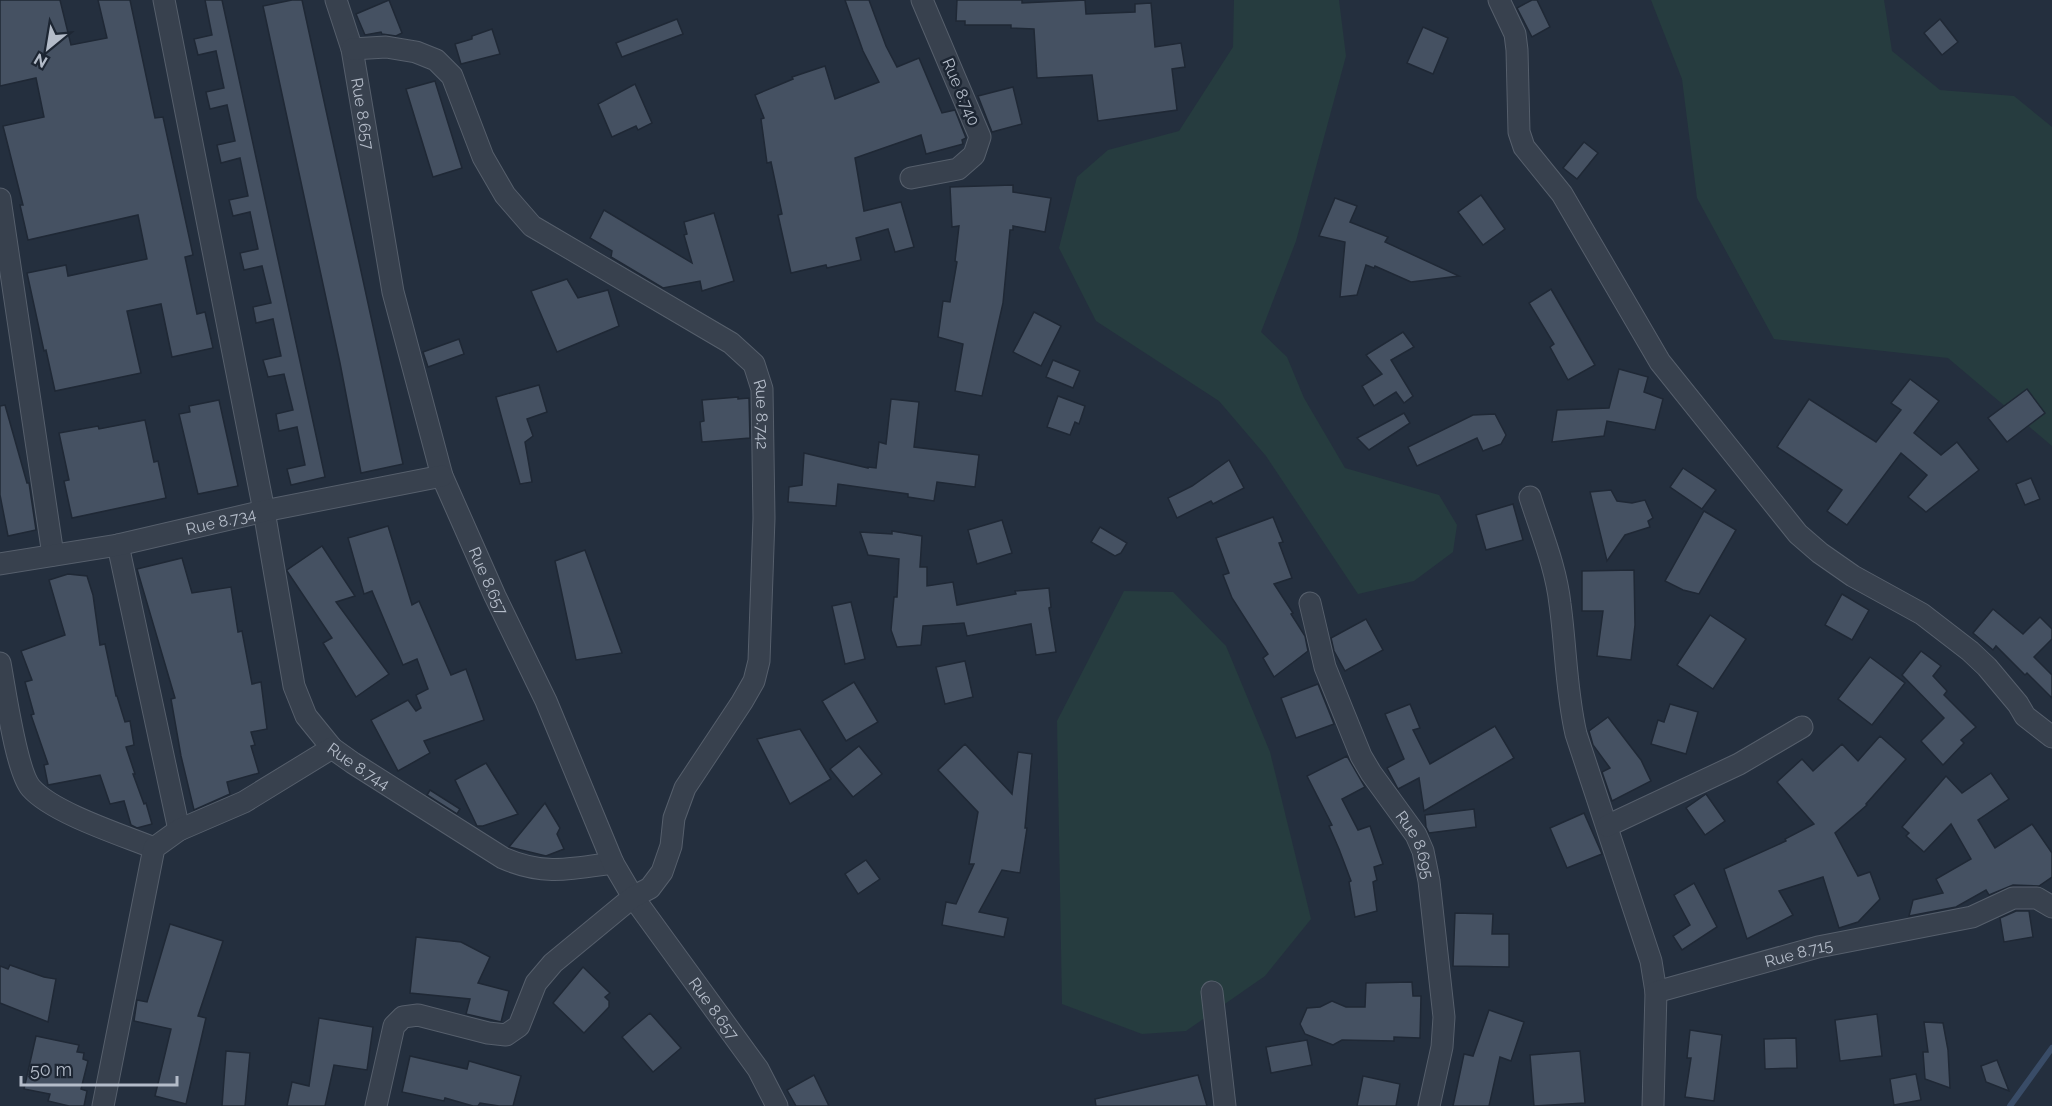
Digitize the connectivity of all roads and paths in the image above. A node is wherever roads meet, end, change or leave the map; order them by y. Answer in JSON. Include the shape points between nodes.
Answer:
{"nodes":[{"id":1,"x":165,"y":0,"type":"edge"},
{"id":2,"x":336,"y":0,"type":"edge"},
{"id":3,"x":922,"y":0,"type":"edge"},
{"id":4,"x":1499,"y":0,"type":"edge"},
{"id":5,"x":352,"y":49,"type":"junction"},
{"id":6,"x":911,"y":177,"type":"dead end"},
{"id":7,"x":0,"y":199,"type":"edge"},
{"id":8,"x":442,"y":476,"type":"junction"},
{"id":9,"x":1530,"y":496,"type":"dead end"},
{"id":10,"x":264,"y":511,"type":"junction"},
{"id":11,"x":118,"y":545,"type":"junction"},
{"id":12,"x":53,"y":555,"type":"junction"},
{"id":13,"x":0,"y":564,"type":"edge"},
{"id":14,"x":1310,"y":603,"type":"dead end"},
{"id":15,"x":0,"y":663,"type":"edge"},
{"id":16,"x":1802,"y":727,"type":"dead end"},
{"id":17,"x":2052,"y":737,"type":"edge"},
{"id":18,"x":333,"y":748,"type":"junction"},
{"id":19,"x":1607,"y":826,"type":"junction"},
{"id":20,"x":179,"y":830,"type":"junction"},
{"id":21,"x":154,"y":848,"type":"junction"},
{"id":22,"x":614,"y":863,"type":"junction"},
{"id":23,"x":633,"y":897,"type":"junction"},
{"id":24,"x":2052,"y":907,"type":"edge"},
{"id":25,"x":1212,"y":992,"type":"dead end"},
{"id":26,"x":1656,"y":992,"type":"junction"},
{"id":27,"x":104,"y":1106,"type":"edge"},
{"id":28,"x":376,"y":1106,"type":"edge"},
{"id":29,"x":777,"y":1106,"type":"edge"},
{"id":30,"x":1225,"y":1106,"type":"edge"},
{"id":31,"x":1429,"y":1106,"type":"edge"},
{"id":32,"x":1653,"y":1106,"type":"edge"}],
"edges":[{"from":1,"to":10,"type":"street","name":"Rue 8.744"},
{"from":2,"to":5,"type":"street","name":"Rue 8.657"},
{"from":3,"to":6,"type":"street","name":"Rue 8.740","via":[[980,137],[974,155],[958,169]]},
{"from":4,"to":17,"type":"street","via":[[1515,34],[1519,132],[1524,147],[1562,195],[1660,362],[1798,534],[1852,576],[1922,614],[1970,651],[2025,716]]},
{"from":5,"to":8,"type":"street","name":"Rue 8.657","via":[[393,292]]},
{"from":5,"to":23,"type":"street","name":"Rue 8.742","via":[[386,47],[436,60],[452,76],[483,157],[505,195],[532,226],[731,343],[754,364],[762,389],[764,507],[759,661],[754,681],[742,702],[685,788],[662,872],[650,888]]},
{"from":7,"to":12,"type":"street"},
{"from":8,"to":10,"type":"street","name":"Rue 8.734"},
{"from":8,"to":22,"type":"street","name":"Rue 8.657","via":[[546,701]]},
{"from":9,"to":19,"type":"street","via":[[1560,603],[1576,734]]},
{"from":10,"to":11,"type":"street","name":"Rue 8.734"},
{"from":10,"to":18,"type":"street","name":"Rue 8.744","via":[[294,686],[306,716]]},
{"from":11,"to":12,"type":"street","name":"Rue 8.734"},
{"from":11,"to":20,"type":"street"},
{"from":12,"to":13,"type":"street","name":"Rue 8.734"},
{"from":14,"to":31,"type":"street","name":"Rue 8.695","via":[[1325,667],[1361,756],[1423,851],[1444,1017],[1442,1047]]},
{"from":15,"to":21,"type":"street","via":[[21,770],[31,788],[58,808]]},
{"from":16,"to":19,"type":"street","via":[[1739,764]]},
{"from":18,"to":20,"type":"street","via":[[244,802]]},
{"from":18,"to":22,"type":"street","name":"Rue 8.744","via":[[513,863],[553,871]]},
{"from":19,"to":26,"type":"street","via":[[1651,961]]},
{"from":20,"to":21,"type":"street"},
{"from":21,"to":27,"type":"street"},
{"from":22,"to":23,"type":"street","name":"Rue 8.657"},
{"from":23,"to":28,"type":"street","name":"Rue 8.742","via":[[553,963],[536,983],[519,1026],[506,1035],[418,1015],[403,1017],[394,1026]]},
{"from":23,"to":29,"type":"street","name":"Rue 8.657","via":[[758,1069]]},
{"from":24,"to":26,"type":"street","name":"Rue 8.715","via":[[2037,898],[2013,898],[1972,917],[1818,947]]},
{"from":25,"to":30,"type":"street"},
{"from":26,"to":32,"type":"street"}]}
